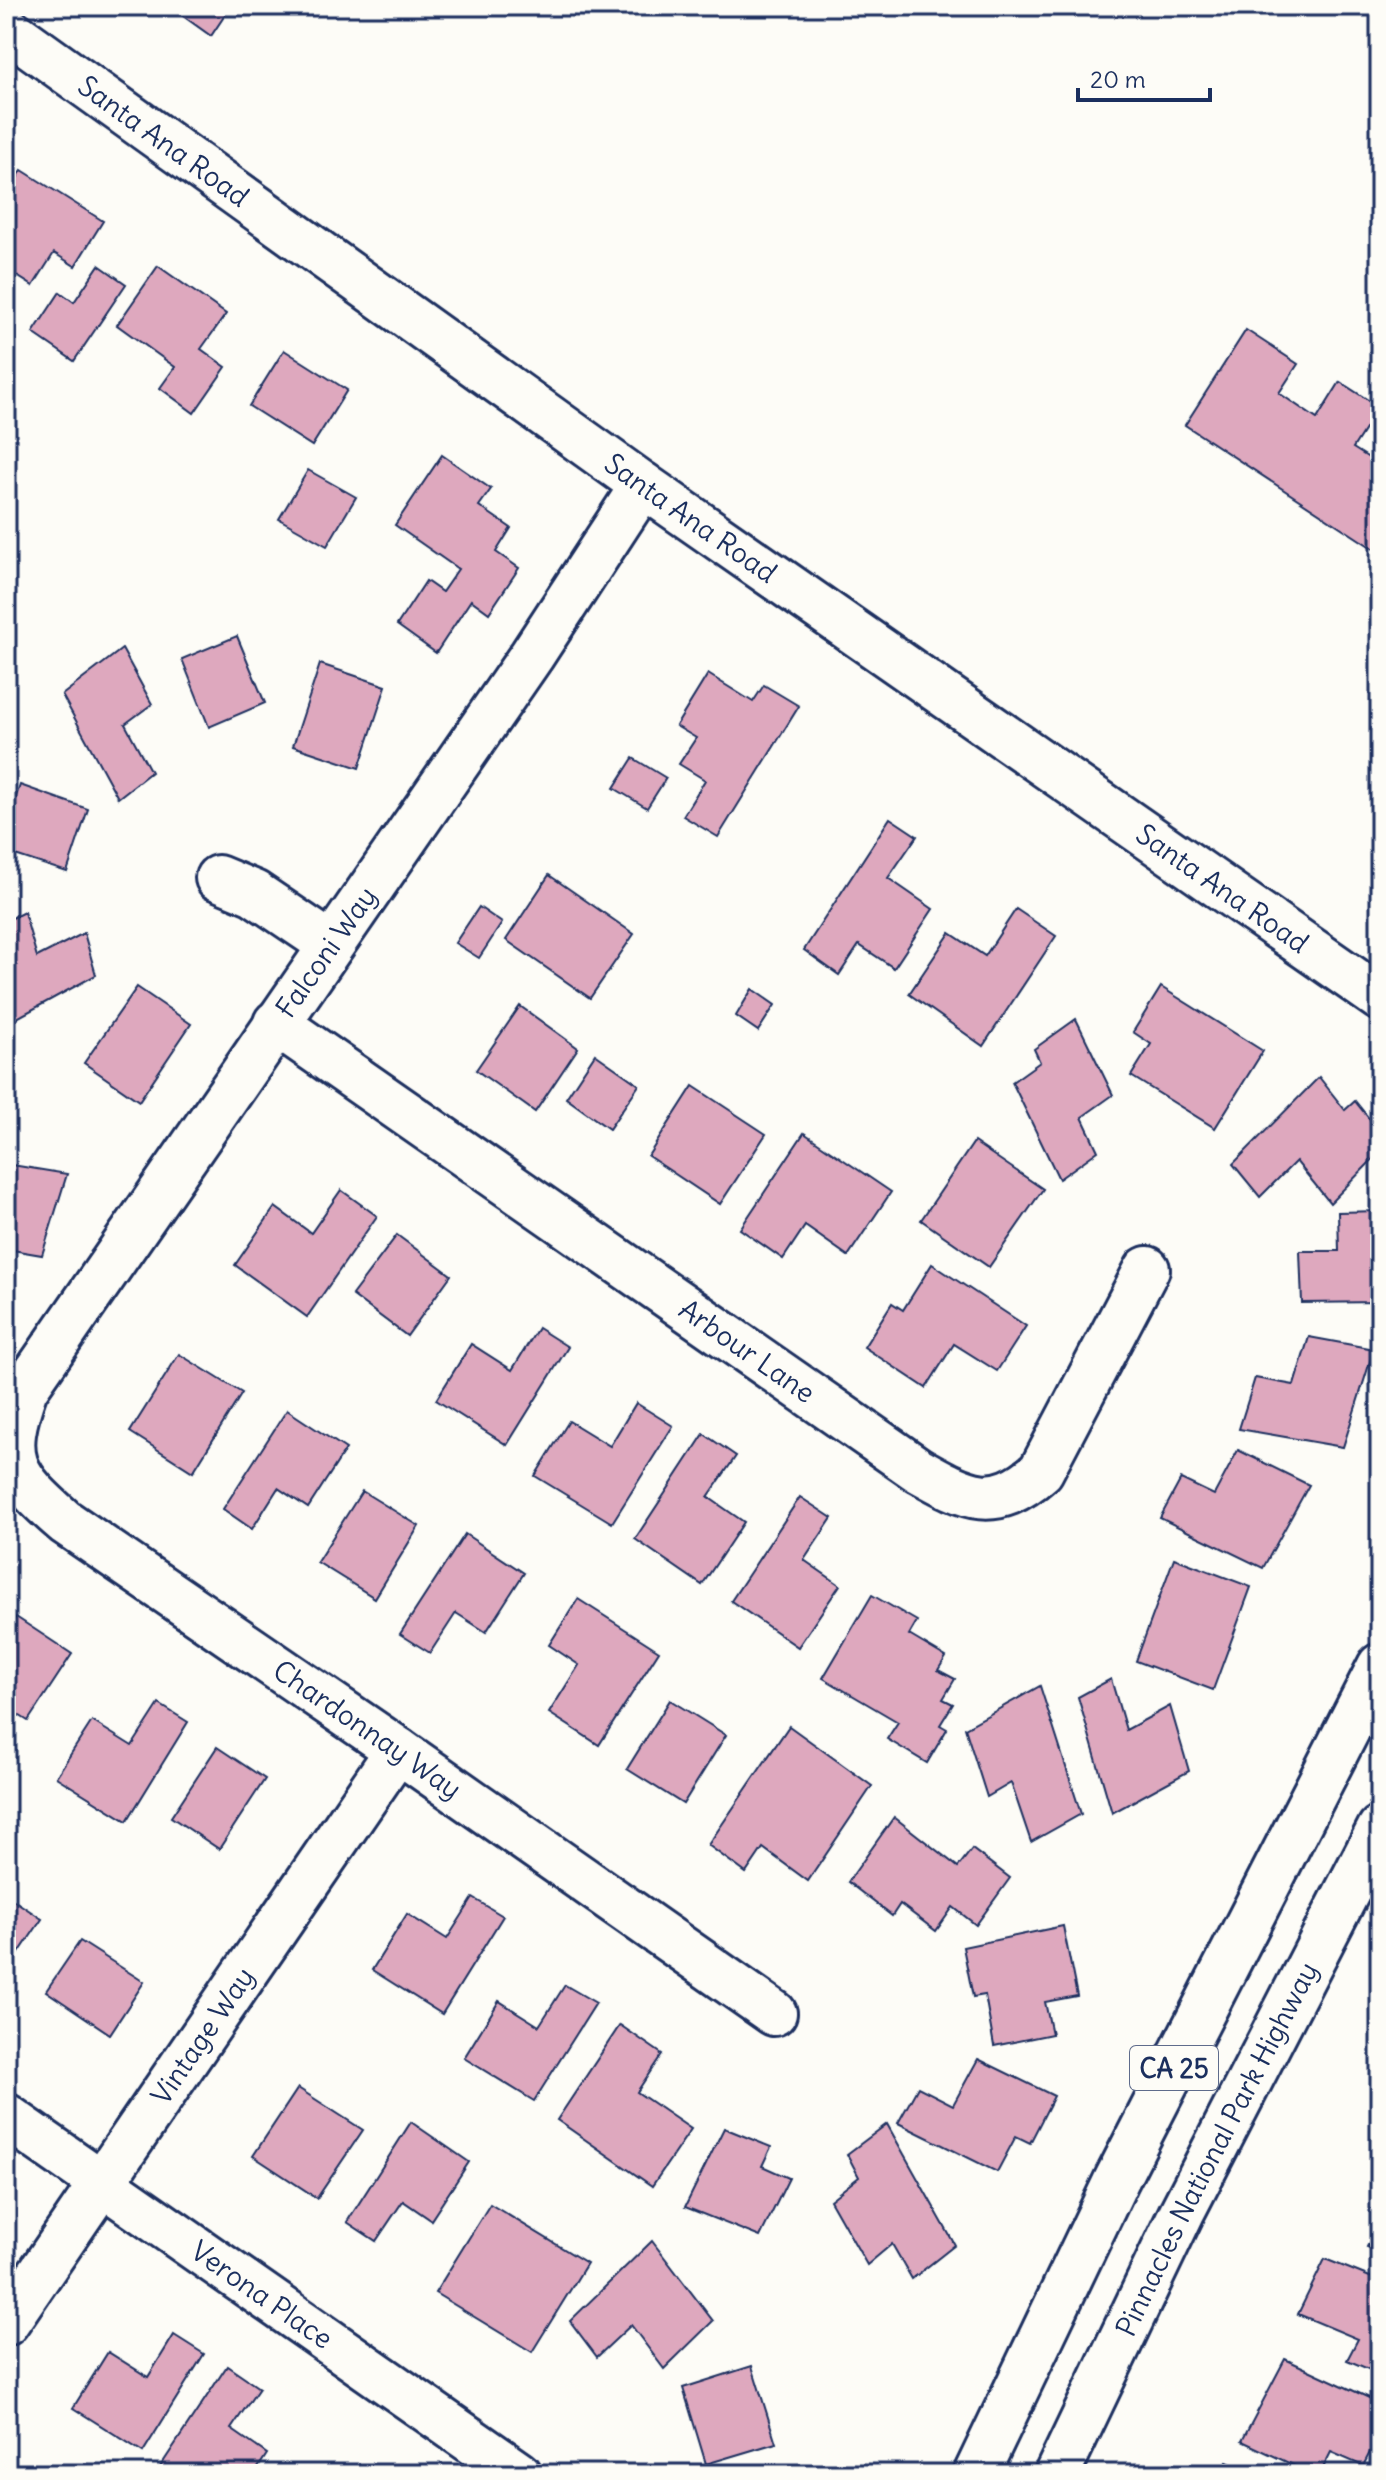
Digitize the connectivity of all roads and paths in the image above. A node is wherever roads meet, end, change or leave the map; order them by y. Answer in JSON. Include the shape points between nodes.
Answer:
{"nodes":[{"id":1,"x":6,"y":28,"type":"edge"},
{"id":2,"x":643,"y":485,"type":"junction"},
{"id":3,"x":218,"y":878,"type":"dead end"},
{"id":4,"x":331,"y":945,"type":"junction"},
{"id":5,"x":1380,"y":998,"type":"edge"},
{"id":6,"x":276,"y":1023,"type":"junction"},
{"id":7,"x":1147,"y":1269,"type":"dead end"},
{"id":8,"x":8,"y":1420,"type":"edge"},
{"id":9,"x":1380,"y":1666,"type":"edge"},
{"id":10,"x":398,"y":1750,"type":"junction"},
{"id":11,"x":1380,"y":1828,"type":"edge"},
{"id":12,"x":774,"y":2013,"type":"dead end"},
{"id":13,"x":6,"y":2116,"type":"edge"},
{"id":14,"x":102,"y":2183,"type":"junction"},
{"id":15,"x":6,"y":2323,"type":"edge"},
{"id":16,"x":519,"y":2474,"type":"edge"},
{"id":17,"x":976,"y":2474,"type":"edge"},
{"id":18,"x":1057,"y":2474,"type":"edge"}],
"edges":[{"from":1,"to":2,"type":"street","name":"Santa Ana Road"},
{"from":2,"to":4,"type":"street","name":"Falconi Way"},
{"from":2,"to":5,"type":"street","name":"Santa Ana Road"},
{"from":3,"to":4,"type":"street","via":[[254,893]]},
{"from":4,"to":6,"type":"street","name":"Falconi Way"},
{"from":6,"to":7,"type":"street","name":"Arbour Lane","via":[[957,1492],[1006,1495],[1041,1471]]},
{"from":6,"to":8,"type":"street","name":"Falconi Way"},
{"from":8,"to":10,"type":"street","name":"Chardonnay Way","via":[[14,1470],[65,1522]]},
{"from":9,"to":17,"type":"street","number":"CA 25","via":[[1117,2179]]},
{"from":10,"to":12,"type":"street","name":"Chardonnay Way"},
{"from":10,"to":14,"type":"street","name":"Vintage Way"},
{"from":11,"to":18,"type":"street","name":"Pinnacles National Park Highway","number":"CA 25","via":[[1182,2212]]},
{"from":13,"to":14,"type":"street","name":"Verona Place"},
{"from":14,"to":15,"type":"street","name":"Vintage Way"},
{"from":14,"to":16,"type":"street","name":"Verona Place"}]}
